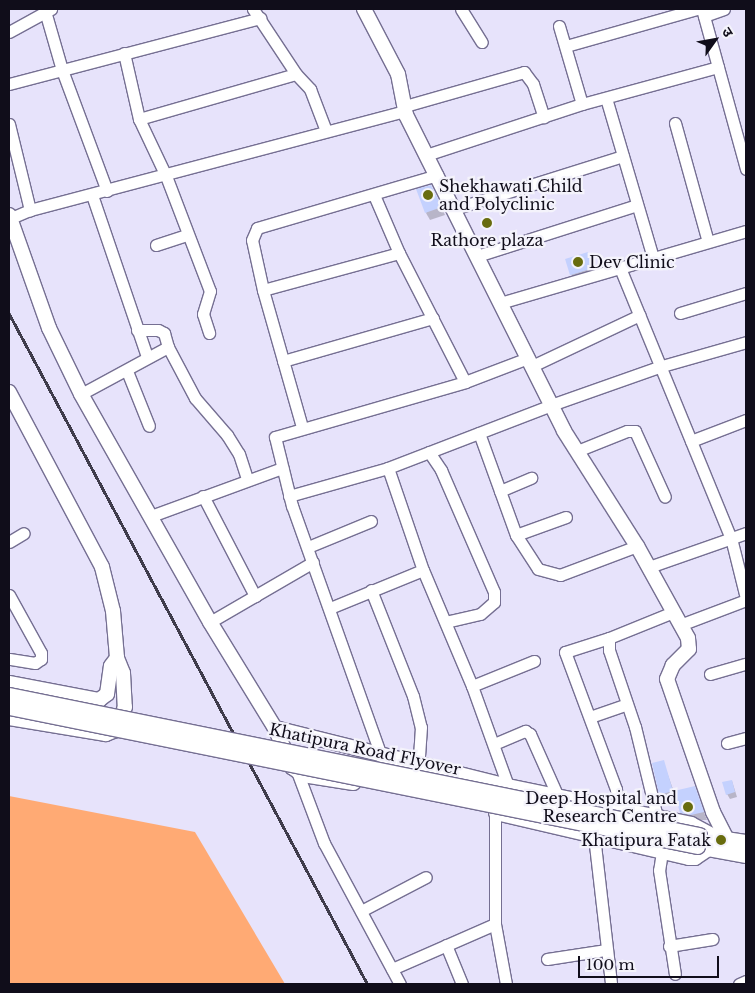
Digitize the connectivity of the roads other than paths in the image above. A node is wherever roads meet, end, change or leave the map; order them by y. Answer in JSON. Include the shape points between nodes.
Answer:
{"nodes":[{"id":1,"x":462,"y":9,"type":"edge"},
{"id":2,"x":724,"y":9,"type":"edge"},
{"id":3,"x":49,"y":10,"type":"edge"},
{"id":4,"x":368,"y":10,"type":"edge"},
{"id":5,"x":701,"y":11,"type":"edge"},
{"id":6,"x":256,"y":13,"type":"edge"},
{"id":7,"x":559,"y":26,"type":"dead end"},
{"id":8,"x":9,"y":32,"type":"edge"},
{"id":9,"x":482,"y":42,"type":"dead end"},
{"id":10,"x":566,"y":46,"type":"junction"},
{"id":11,"x":124,"y":53,"type":"junction"},
{"id":12,"x":718,"y":67,"type":"junction"},
{"id":13,"x":62,"y":70,"type":"junction"},
{"id":14,"x":296,"y":74,"type":"junction"},
{"id":15,"x":9,"y":84,"type":"edge"},
{"id":16,"x":606,"y":98,"type":"junction"},
{"id":17,"x":582,"y":104,"type":"junction"},
{"id":18,"x":405,"y":108,"type":"junction"},
{"id":19,"x":544,"y":117,"type":"junction"},
{"id":20,"x":139,"y":119,"type":"junction"},
{"id":21,"x":675,"y":123,"type":"dead end"},
{"id":22,"x":9,"y":124,"type":"edge"},
{"id":23,"x":741,"y":127,"type":"edge"},
{"id":24,"x":326,"y":131,"type":"junction"},
{"id":25,"x":426,"y":155,"type":"junction"},
{"id":26,"x":623,"y":156,"type":"junction"},
{"id":27,"x":746,"y":168,"type":"edge"},
{"id":28,"x":166,"y":176,"type":"junction"},
{"id":29,"x":437,"y":176,"type":"junction"},
{"id":30,"x":106,"y":191,"type":"junction"},
{"id":31,"x":92,"y":195,"type":"junction"},
{"id":32,"x":374,"y":195,"type":"junction"},
{"id":33,"x":637,"y":205,"type":"junction"},
{"id":34,"x":454,"y":209,"type":"junction"},
{"id":35,"x":30,"y":210,"type":"junction"},
{"id":36,"x":10,"y":217,"type":"edge"},
{"id":37,"x":746,"y":231,"type":"edge"},
{"id":38,"x":187,"y":235,"type":"junction"},
{"id":39,"x":708,"y":242,"type":"junction"},
{"id":40,"x":156,"y":246,"type":"dead end"},
{"id":41,"x":400,"y":253,"type":"junction"},
{"id":42,"x":477,"y":256,"type":"junction"},
{"id":43,"x":653,"y":258,"type":"junction"},
{"id":44,"x":620,"y":268,"type":"junction"},
{"id":45,"x":263,"y":290,"type":"junction"},
{"id":46,"x":746,"y":293,"type":"edge"},
{"id":47,"x":500,"y":303,"type":"junction"},
{"id":48,"x":680,"y":313,"type":"dead end"},
{"id":49,"x":640,"y":315,"type":"junction"},
{"id":50,"x":433,"y":318,"type":"junction"},
{"id":51,"x":137,"y":330,"type":"junction"},
{"id":52,"x":209,"y":333,"type":"dead end"},
{"id":53,"x":746,"y":342,"type":"edge"},
{"id":54,"x":168,"y":347,"type":"junction"},
{"id":55,"x":147,"y":357,"type":"junction"},
{"id":56,"x":283,"y":361,"type":"junction"},
{"id":57,"x":530,"y":362,"type":"junction"},
{"id":58,"x":662,"y":366,"type":"junction"},
{"id":59,"x":127,"y":371,"type":"junction"},
{"id":60,"x":465,"y":382,"type":"junction"},
{"id":61,"x":9,"y":392,"type":"edge"},
{"id":62,"x":81,"y":394,"type":"junction"},
{"id":63,"x":551,"y":405,"type":"junction"},
{"id":64,"x":13,"y":412,"type":"edge"},
{"id":65,"x":746,"y":420,"type":"edge"},
{"id":66,"x":149,"y":426,"type":"dead end"},
{"id":67,"x":302,"y":427,"type":"junction"},
{"id":68,"x":479,"y":433,"type":"junction"},
{"id":69,"x":691,"y":441,"type":"junction"},
{"id":70,"x":577,"y":451,"type":"junction"},
{"id":71,"x":429,"y":452,"type":"junction"},
{"id":72,"x":282,"y":468,"type":"junction"},
{"id":73,"x":388,"y":468,"type":"junction"},
{"id":74,"x":531,"y":478,"type":"dead end"},
{"id":75,"x":248,"y":479,"type":"junction"},
{"id":76,"x":500,"y":491,"type":"junction"},
{"id":77,"x":202,"y":496,"type":"junction"},
{"id":78,"x":289,"y":496,"type":"junction"},
{"id":79,"x":665,"y":498,"type":"dead end"},
{"id":80,"x":151,"y":516,"type":"junction"},
{"id":81,"x":566,"y":517,"type":"dead end"},
{"id":82,"x":371,"y":521,"type":"dead end"},
{"id":83,"x":24,"y":533,"type":"dead end"},
{"id":84,"x":746,"y":533,"type":"edge"},
{"id":85,"x":516,"y":535,"type":"junction"},
{"id":86,"x":731,"y":538,"type":"junction"},
{"id":87,"x":9,"y":542,"type":"edge"},
{"id":88,"x":637,"y":546,"type":"junction"},
{"id":89,"x":308,"y":547,"type":"junction"},
{"id":90,"x":313,"y":562,"type":"junction"},
{"id":91,"x":649,"y":567,"type":"junction"},
{"id":92,"x":423,"y":570,"type":"junction"},
{"id":93,"x":371,"y":590,"type":"junction"},
{"id":94,"x":9,"y":594,"type":"edge"},
{"id":95,"x":255,"y":596,"type":"junction"},
{"id":96,"x":746,"y":599,"type":"edge"},
{"id":97,"x":330,"y":608,"type":"junction"},
{"id":98,"x":673,"y":612,"type":"junction"},
{"id":99,"x":210,"y":622,"type":"junction"},
{"id":100,"x":446,"y":622,"type":"junction"},
{"id":101,"x":680,"y":625,"type":"junction"},
{"id":102,"x":609,"y":638,"type":"junction"},
{"id":103,"x":117,"y":658,"type":"junction"},
{"id":104,"x":9,"y":659,"type":"edge"},
{"id":105,"x":534,"y":661,"type":"dead end"},
{"id":106,"x":746,"y":664,"type":"edge"},
{"id":107,"x":710,"y":674,"type":"dead end"},
{"id":108,"x":9,"y":683,"type":"edge"},
{"id":109,"x":472,"y":686,"type":"junction"},
{"id":110,"x":9,"y":695,"type":"edge"},
{"id":111,"x":627,"y":704,"type":"junction"},
{"id":112,"x":9,"y":707,"type":"edge"},
{"id":113,"x":590,"y":717,"type":"junction"},
{"id":114,"x":9,"y":718,"type":"edge"},
{"id":115,"x":275,"y":728,"type":"junction"},
{"id":116,"x":746,"y":738,"type":"edge"},
{"id":117,"x":727,"y":743,"type":"dead end"},
{"id":118,"x":494,"y":744,"type":"junction"},
{"id":119,"x":382,"y":752,"type":"junction"},
{"id":120,"x":419,"y":763,"type":"junction"},
{"id":121,"x":298,"y":774,"type":"junction"},
{"id":122,"x":508,"y":786,"type":"junction"},
{"id":123,"x":392,"y":790,"type":"junction"},
{"id":124,"x":415,"y":795,"type":"junction"},
{"id":125,"x":558,"y":797,"type":"junction"},
{"id":126,"x":618,"y":807,"type":"junction"},
{"id":127,"x":495,"y":813,"type":"junction"},
{"id":128,"x":657,"y":817,"type":"junction"},
{"id":129,"x":594,"y":836,"type":"junction"},
{"id":130,"x":709,"y":840,"type":"junction"},
{"id":131,"x":746,"y":842,"type":"edge"},
{"id":132,"x":662,"y":852,"type":"junction"},
{"id":133,"x":746,"y":855,"type":"edge"},
{"id":134,"x":426,"y":877,"type":"dead end"},
{"id":135,"x":361,"y":911,"type":"junction"},
{"id":136,"x":495,"y":924,"type":"junction"},
{"id":137,"x":712,"y":939,"type":"dead end"},
{"id":138,"x":446,"y":945,"type":"junction"},
{"id":139,"x":669,"y":946,"type":"junction"},
{"id":140,"x":606,"y":950,"type":"junction"},
{"id":141,"x":547,"y":959,"type":"dead end"},
{"id":142,"x":392,"y":969,"type":"junction"},
{"id":143,"x":675,"y":974,"type":"dead end"},
{"id":144,"x":746,"y":981,"type":"edge"},
{"id":145,"x":400,"y":984,"type":"edge"},
{"id":146,"x":462,"y":984,"type":"edge"},
{"id":147,"x":506,"y":984,"type":"edge"},
{"id":148,"x":611,"y":984,"type":"edge"},
{"id":149,"x":739,"y":984,"type":"edge"}],
"edges":[{"from":1,"to":9,"type":"street"},
{"from":2,"to":5,"type":"street"},
{"from":3,"to":8,"type":"street"},
{"from":3,"to":13,"type":"street"},
{"from":4,"to":18,"type":"street","via":[[398,74]]},
{"from":5,"to":10,"type":"street"},
{"from":5,"to":12,"type":"street"},
{"from":6,"to":11,"type":"street"},
{"from":6,"to":14,"type":"street"},
{"from":7,"to":10,"type":"street"},
{"from":10,"to":17,"type":"street"},
{"from":11,"to":13,"type":"street"},
{"from":11,"to":20,"type":"street"},
{"from":12,"to":16,"type":"street"},
{"from":12,"to":23,"type":"street"},
{"from":13,"to":15,"type":"street"},
{"from":13,"to":30,"type":"street"},
{"from":14,"to":20,"type":"street"},
{"from":14,"to":24,"type":"street","via":[[310,88]]},
{"from":16,"to":17,"type":"street"},
{"from":16,"to":26,"type":"street"},
{"from":17,"to":19,"type":"street"},
{"from":18,"to":19,"type":"street","via":[[524,72],[533,84]]},
{"from":18,"to":24,"type":"street"},
{"from":18,"to":25,"type":"street"},
{"from":19,"to":25,"type":"street"},
{"from":20,"to":28,"type":"street"},
{"from":21,"to":39,"type":"street"},
{"from":22,"to":35,"type":"street"},
{"from":23,"to":27,"type":"street"},
{"from":24,"to":28,"type":"street"},
{"from":25,"to":29,"type":"street"},
{"from":26,"to":33,"type":"street"},
{"from":26,"to":34,"type":"street"},
{"from":28,"to":30,"type":"street"},
{"from":28,"to":38,"type":"street"},
{"from":29,"to":32,"type":"street"},
{"from":29,"to":34,"type":"street"},
{"from":30,"to":31,"type":"street"},
{"from":31,"to":35,"type":"street"},
{"from":31,"to":51,"type":"street"},
{"from":32,"to":41,"type":"street"},
{"from":32,"to":45,"type":"street","via":[[257,228],[252,240]]},
{"from":33,"to":42,"type":"street"},
{"from":33,"to":43,"type":"street"},
{"from":34,"to":42,"type":"street"},
{"from":35,"to":36,"type":"street"},
{"from":36,"to":62,"type":"street","via":[[50,328]]},
{"from":37,"to":39,"type":"street"},
{"from":38,"to":40,"type":"street"},
{"from":38,"to":52,"type":"street","via":[[210,291],[203,314]]},
{"from":39,"to":43,"type":"street"},
{"from":41,"to":45,"type":"street"},
{"from":41,"to":50,"type":"street"},
{"from":42,"to":47,"type":"street"},
{"from":43,"to":44,"type":"street"},
{"from":44,"to":47,"type":"street"},
{"from":44,"to":49,"type":"street"},
{"from":45,"to":56,"type":"street"},
{"from":46,"to":48,"type":"street"},
{"from":47,"to":57,"type":"street"},
{"from":49,"to":57,"type":"street"},
{"from":49,"to":58,"type":"street"},
{"from":50,"to":56,"type":"street"},
{"from":50,"to":60,"type":"street"},
{"from":51,"to":54,"type":"street","via":[[164,333]]},
{"from":51,"to":55,"type":"street"},
{"from":53,"to":58,"type":"street"},
{"from":54,"to":55,"type":"street"},
{"from":54,"to":75,"type":"street","via":[[195,398],[227,434]]},
{"from":55,"to":59,"type":"street"},
{"from":56,"to":67,"type":"street"},
{"from":57,"to":60,"type":"street"},
{"from":57,"to":63,"type":"street"},
{"from":58,"to":63,"type":"street"},
{"from":58,"to":69,"type":"street"},
{"from":59,"to":62,"type":"street"},
{"from":59,"to":66,"type":"street"},
{"from":60,"to":67,"type":"street"},
{"from":61,"to":64,"type":"street"},
{"from":62,"to":80,"type":"street"},
{"from":63,"to":68,"type":"street"},
{"from":63,"to":70,"type":"street"},
{"from":64,"to":103,"type":"street","via":[[102,567],[112,611]]},
{"from":65,"to":69,"type":"street"},
{"from":67,"to":72,"type":"street","via":[[275,436]]},
{"from":68,"to":71,"type":"street"},
{"from":68,"to":76,"type":"street"},
{"from":69,"to":86,"type":"street"},
{"from":70,"to":79,"type":"street","via":[[627,431],[636,431]]},
{"from":70,"to":88,"type":"street"},
{"from":71,"to":73,"type":"street"},
{"from":71,"to":100,"type":"street","via":[[441,470],[494,592],[494,602],[480,614]]},
{"from":72,"to":75,"type":"street"},
{"from":72,"to":78,"type":"street"},
{"from":73,"to":78,"type":"street"},
{"from":73,"to":92,"type":"street"},
{"from":74,"to":76,"type":"street"},
{"from":75,"to":77,"type":"street"},
{"from":76,"to":85,"type":"street"},
{"from":77,"to":80,"type":"street"},
{"from":77,"to":95,"type":"street"},
{"from":78,"to":89,"type":"street"},
{"from":80,"to":99,"type":"street"},
{"from":81,"to":85,"type":"street"},
{"from":82,"to":89,"type":"street"},
{"from":83,"to":87,"type":"street"},
{"from":84,"to":86,"type":"street"},
{"from":85,"to":88,"type":"street","via":[[538,569],[549,575],[560,575]]},
{"from":86,"to":91,"type":"street"},
{"from":86,"to":96,"type":"street"},
{"from":88,"to":91,"type":"street"},
{"from":89,"to":90,"type":"street"},
{"from":90,"to":95,"type":"street"},
{"from":90,"to":97,"type":"street"},
{"from":91,"to":98,"type":"street"},
{"from":92,"to":93,"type":"street"},
{"from":92,"to":100,"type":"street"},
{"from":93,"to":97,"type":"street"},
{"from":93,"to":120,"type":"street","via":[[422,727]]},
{"from":94,"to":104,"type":"street","via":[[41,653],[41,659],[35,663]]},
{"from":95,"to":99,"type":"street"},
{"from":96,"to":101,"type":"street"},
{"from":97,"to":119,"type":"street","via":[[342,649]]},
{"from":98,"to":101,"type":"street"},
{"from":98,"to":102,"type":"street"},
{"from":99,"to":115,"type":"street"},
{"from":100,"to":109,"type":"street"},
{"from":101,"to":130,"type":"street","via":[[688,638],[689,650],[673,664],[667,679],[713,812]]},
{"from":102,"to":111,"type":"street","via":[[609,650]]},
{"from":102,"to":113,"type":"street","via":[[565,652]]},
{"from":103,"to":108,"type":"street","via":[[111,666],[107,694],[99,700]]},
{"from":103,"to":114,"type":"street","via":[[123,673],[125,707],[116,730],[102,734]]},
{"from":105,"to":109,"type":"street"},
{"from":106,"to":107,"type":"street"},
{"from":109,"to":118,"type":"street"},
{"from":110,"to":130,"type":"main road","name":"Khatipura Road Flyover","bridge":true},
{"from":111,"to":113,"type":"street"},
{"from":111,"to":128,"type":"street"},
{"from":112,"to":130,"type":"main road","name":"Khatipura Road Flyover","bridge":true},
{"from":113,"to":126,"type":"street","via":[[616,789]]},
{"from":115,"to":119,"type":"street"},
{"from":115,"to":121,"type":"street"},
{"from":116,"to":117,"type":"street"},
{"from":118,"to":122,"type":"street"},
{"from":118,"to":125,"type":"street","via":[[525,731],[530,734]]},
{"from":119,"to":120,"type":"street"},
{"from":119,"to":123,"type":"street"},
{"from":120,"to":122,"type":"street"},
{"from":120,"to":124,"type":"street"},
{"from":121,"to":123,"type":"street"},
{"from":121,"to":135,"type":"street","via":[[324,842]]},
{"from":122,"to":125,"type":"street"},
{"from":123,"to":124,"type":"street"},
{"from":124,"to":127,"type":"street"},
{"from":125,"to":126,"type":"street"},
{"from":126,"to":128,"type":"street"},
{"from":127,"to":129,"type":"street"},
{"from":127,"to":136,"type":"street"},
{"from":128,"to":130,"type":"street","via":[[691,824]]},
{"from":129,"to":132,"type":"street"},
{"from":129,"to":140,"type":"street"},
{"from":130,"to":131,"type":"main road"},
{"from":130,"to":132,"type":"street","via":[[696,858]]},
{"from":130,"to":133,"type":"main road"},
{"from":132,"to":139,"type":"street","via":[[660,870]]},
{"from":134,"to":135,"type":"street"},
{"from":135,"to":142,"type":"street"},
{"from":136,"to":138,"type":"street"},
{"from":136,"to":147,"type":"street"},
{"from":137,"to":139,"type":"street"},
{"from":138,"to":142,"type":"street"},
{"from":138,"to":146,"type":"street"},
{"from":139,"to":143,"type":"street"},
{"from":140,"to":141,"type":"street"},
{"from":140,"to":148,"type":"street"},
{"from":142,"to":145,"type":"street"},
{"from":144,"to":149,"type":"street"}]}
